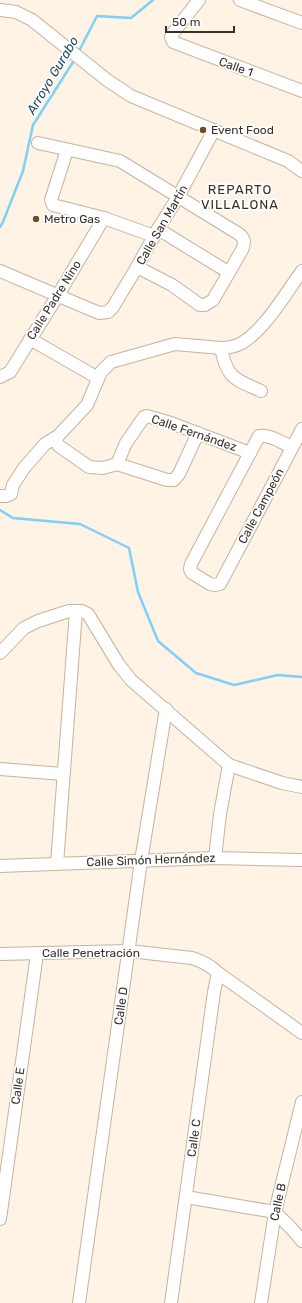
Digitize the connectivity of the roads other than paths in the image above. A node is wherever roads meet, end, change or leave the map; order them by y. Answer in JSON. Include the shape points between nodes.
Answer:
{"nodes":[{"id":1,"x":199,"y":0,"type":"edge"},
{"id":2,"x":240,"y":0,"type":"edge"},
{"id":3,"x":0,"y":10,"type":"edge"},
{"id":4,"x":302,"y":23,"type":"edge"},
{"id":5,"x":302,"y":91,"type":"edge"},
{"id":6,"x":214,"y":130,"type":"junction"},
{"id":7,"x":38,"y":143,"type":"dead end"},
{"id":8,"x":67,"y":150,"type":"junction"},
{"id":9,"x":302,"y":171,"type":"edge"},
{"id":10,"x":178,"y":197,"type":"junction"},
{"id":11,"x":104,"y":218,"type":"junction"},
{"id":12,"x":156,"y":233,"type":"junction"},
{"id":13,"x":137,"y":267,"type":"junction"},
{"id":14,"x":0,"y":270,"type":"edge"},
{"id":15,"x":302,"y":271,"type":"edge"},
{"id":16,"x":228,"y":272,"type":"junction"},
{"id":17,"x":58,"y":295,"type":"junction"},
{"id":18,"x":30,"y":339,"type":"junction"},
{"id":19,"x":221,"y":348,"type":"junction"},
{"id":20,"x":0,"y":377,"type":"edge"},
{"id":21,"x":98,"y":378,"type":"junction"},
{"id":22,"x":261,"y":391,"type":"dead end"},
{"id":23,"x":302,"y":429,"type":"edge"},
{"id":24,"x":198,"y":433,"type":"junction"},
{"id":25,"x":54,"y":438,"type":"junction"},
{"id":26,"x":292,"y":447,"type":"junction"},
{"id":27,"x":250,"y":453,"type":"junction"},
{"id":28,"x":117,"y":464,"type":"junction"},
{"id":29,"x":0,"y":496,"type":"edge"},
{"id":30,"x":76,"y":610,"type":"junction"},
{"id":31,"x":0,"y":653,"type":"edge"},
{"id":32,"x":166,"y":709,"type":"junction"},
{"id":33,"x":229,"y":765,"type":"junction"},
{"id":34,"x":0,"y":769,"type":"edge"},
{"id":35,"x":63,"y":774,"type":"junction"},
{"id":36,"x":302,"y":787,"type":"edge"},
{"id":37,"x":216,"y":858,"type":"junction"},
{"id":38,"x":302,"y":860,"type":"edge"},
{"id":39,"x":141,"y":861,"type":"junction"},
{"id":40,"x":57,"y":864,"type":"junction"},
{"id":41,"x":0,"y":866,"type":"edge"},
{"id":42,"x":129,"y":951,"type":"junction"},
{"id":43,"x":0,"y":954,"type":"edge"},
{"id":44,"x":36,"y":954,"type":"junction"},
{"id":45,"x":218,"y":973,"type":"junction"},
{"id":46,"x":302,"y":1033,"type":"edge"},
{"id":47,"x":302,"y":1102,"type":"edge"},
{"id":48,"x":186,"y":1197,"type":"junction"},
{"id":49,"x":275,"y":1212,"type":"junction"},
{"id":50,"x":0,"y":1219,"type":"edge"},
{"id":51,"x":302,"y":1241,"type":"edge"},
{"id":52,"x":80,"y":1303,"type":"edge"},
{"id":53,"x":171,"y":1303,"type":"edge"},
{"id":54,"x":261,"y":1303,"type":"edge"}],
"edges":[{"from":1,"to":5,"type":"street","name":"Calle 1","via":[[173,33],[171,37],[175,44]]},
{"from":2,"to":4,"type":"street"},
{"from":3,"to":6,"type":"street","via":[[8,10],[32,20],[131,96]]},
{"from":6,"to":9,"type":"street","via":[[288,161]]},
{"from":6,"to":10,"type":"street","name":"Calle San Martín"},
{"from":7,"to":8,"type":"street"},
{"from":8,"to":10,"type":"street","via":[[120,161]]},
{"from":8,"to":11,"type":"street","via":[[52,203]]},
{"from":10,"to":12,"type":"street","name":"Calle San Martín"},
{"from":10,"to":16,"type":"street","via":[[243,237],[244,245]]},
{"from":11,"to":12,"type":"street"},
{"from":11,"to":17,"type":"street","name":"Calle Padre Nino"},
{"from":12,"to":13,"type":"street","name":"Calle San Martín"},
{"from":12,"to":16,"type":"street"},
{"from":13,"to":16,"type":"street","via":[[172,285],[200,305],[212,300]]},
{"from":13,"to":17,"type":"street","name":"Calle San Martín","via":[[113,307],[103,314]]},
{"from":14,"to":17,"type":"street"},
{"from":15,"to":19,"type":"street","via":[[255,333],[241,344]]},
{"from":17,"to":18,"type":"street","name":"Calle Padre Nino"},
{"from":18,"to":20,"type":"street","name":"Calle Padre Nino","via":[[10,372]]},
{"from":18,"to":21,"type":"street"},
{"from":19,"to":21,"type":"street","via":[[175,344],[111,362]]},
{"from":19,"to":22,"type":"street","via":[[230,373]]},
{"from":21,"to":25,"type":"street","via":[[87,405]]},
{"from":23,"to":26,"type":"street","name":"Calle Campeón"},
{"from":24,"to":27,"type":"street","name":"Calle Fernández"},
{"from":24,"to":28,"type":"street","name":"Calle Fernández","via":[[150,416],[144,417],[126,442]]},
{"from":24,"to":28,"type":"street","via":[[174,480]]},
{"from":25,"to":28,"type":"street","via":[[59,446],[89,467],[103,468]]},
{"from":25,"to":29,"type":"street","via":[[45,444],[24,468],[13,485],[11,494]]},
{"from":26,"to":27,"type":"street","via":[[264,435],[259,436]]},
{"from":26,"to":27,"type":"street","name":"Calle Campeón","via":[[220,584],[210,584],[192,573],[191,564]]},
{"from":30,"to":31,"type":"street","via":[[52,616],[24,628]]},
{"from":30,"to":32,"type":"street","via":[[88,614],[131,680]]},
{"from":30,"to":35,"type":"street"},
{"from":32,"to":33,"type":"street"},
{"from":32,"to":39,"type":"street","name":"Calle D"},
{"from":33,"to":36,"type":"street"},
{"from":33,"to":37,"type":"street","via":[[220,814]]},
{"from":34,"to":35,"type":"street"},
{"from":35,"to":40,"type":"street"},
{"from":37,"to":38,"type":"street","name":"Calle Simón Hernández"},
{"from":37,"to":39,"type":"street","name":"Calle Simón Hernández"},
{"from":39,"to":40,"type":"street","name":"Calle Simón Hernández"},
{"from":39,"to":42,"type":"street","name":"Calle D"},
{"from":40,"to":41,"type":"street","name":"Calle Simón Hernández"},
{"from":42,"to":44,"type":"street","name":"Calle Penetración"},
{"from":42,"to":45,"type":"street","name":"Calle Penetración","via":[[192,958],[208,964]]},
{"from":42,"to":52,"type":"street","name":"Calle D"},
{"from":43,"to":44,"type":"street","name":"Calle Penetración"},
{"from":44,"to":50,"type":"street","name":"Calle E"},
{"from":45,"to":46,"type":"street","name":"Calle Penetración"},
{"from":45,"to":48,"type":"street","name":"Calle C"},
{"from":47,"to":49,"type":"street","name":"Calle B"},
{"from":48,"to":49,"type":"street"},
{"from":48,"to":53,"type":"street","name":"Calle C"},
{"from":49,"to":51,"type":"street"},
{"from":49,"to":54,"type":"street","name":"Calle B"}]}
